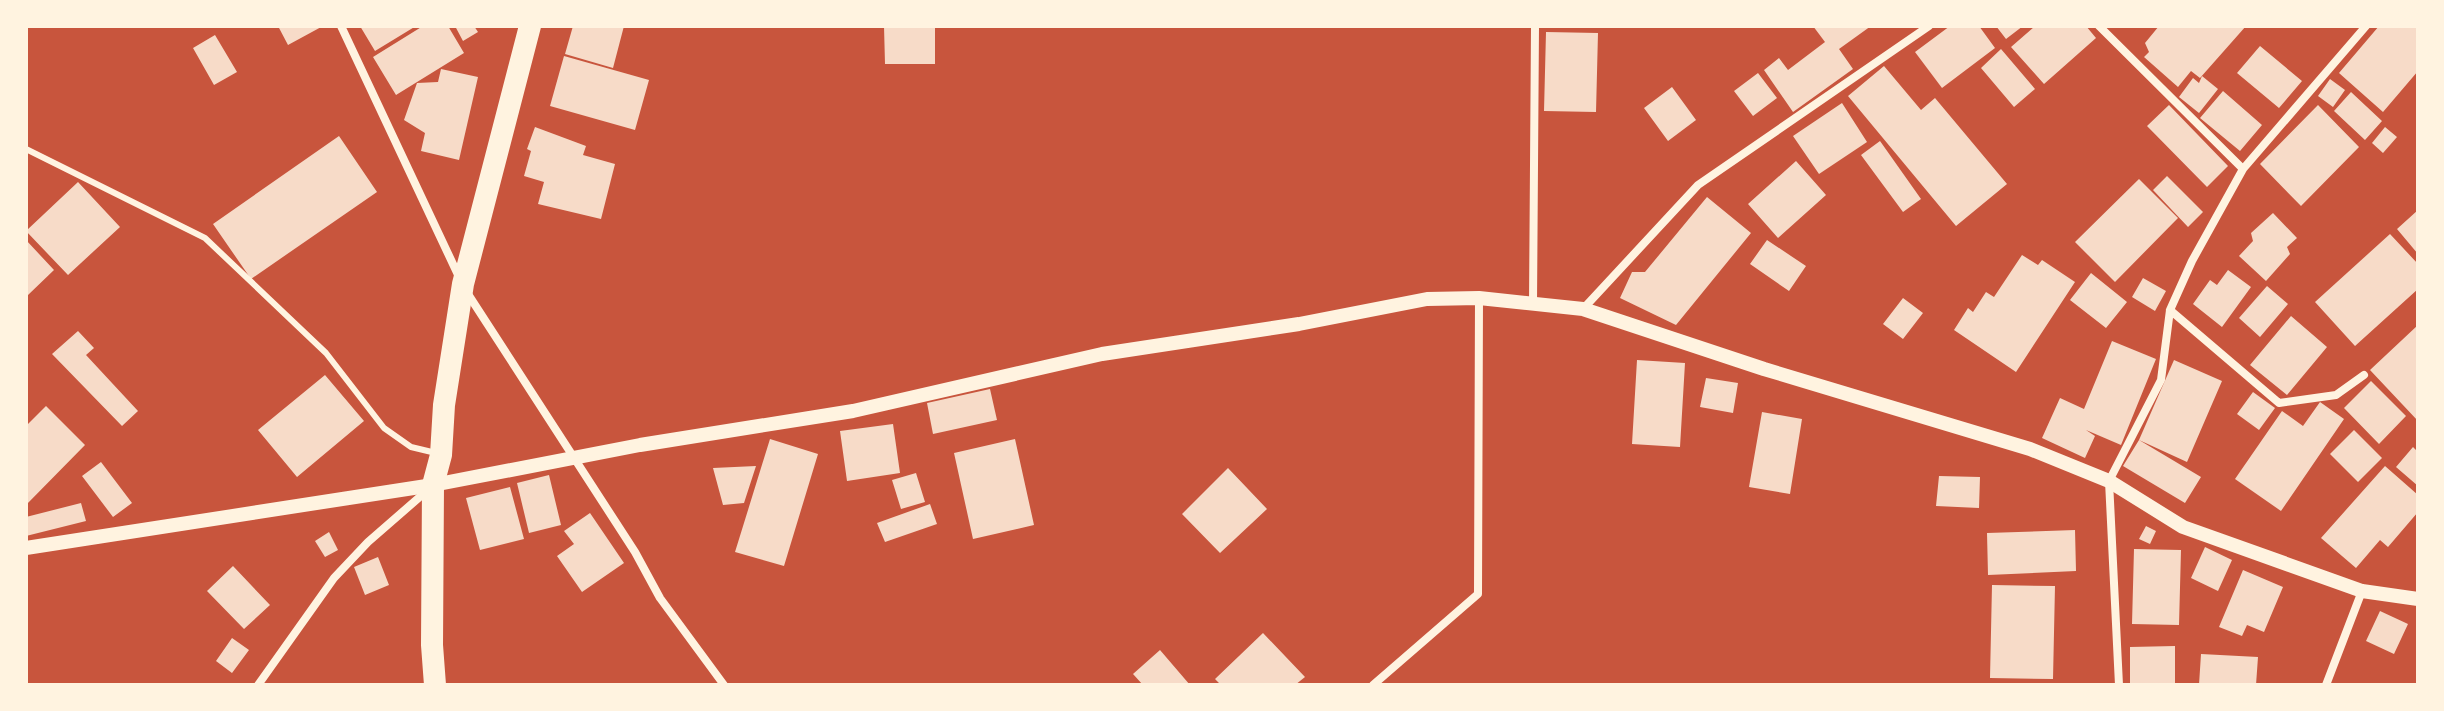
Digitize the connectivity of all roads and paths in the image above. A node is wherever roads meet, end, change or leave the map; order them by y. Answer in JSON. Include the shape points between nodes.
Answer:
{"nodes":[{"id":1,"x":341,"y":26,"type":"edge"},
{"id":2,"x":530,"y":26,"type":"edge"},
{"id":3,"x":1535,"y":26,"type":"edge"},
{"id":4,"x":1929,"y":26,"type":"edge"},
{"id":5,"x":2099,"y":26,"type":"edge"},
{"id":6,"x":2366,"y":26,"type":"edge"},
{"id":7,"x":26,"y":149,"type":"edge"},
{"id":8,"x":2243,"y":169,"type":"junction"},
{"id":9,"x":463,"y":284,"type":"junction"},
{"id":10,"x":1479,"y":298,"type":"junction"},
{"id":11,"x":1533,"y":304,"type":"junction"},
{"id":12,"x":1583,"y":309,"type":"junction"},
{"id":13,"x":2170,"y":310,"type":"junction"},
{"id":14,"x":2364,"y":375,"type":"dead end"},
{"id":15,"x":441,"y":455,"type":"junction"},
{"id":16,"x":572,"y":457,"type":"junction"},
{"id":17,"x":2109,"y":481,"type":"junction"},
{"id":18,"x":433,"y":485,"type":"junction"},
{"id":19,"x":26,"y":548,"type":"edge"},
{"id":20,"x":2362,"y":591,"type":"junction"},
{"id":21,"x":2418,"y":599,"type":"edge"},
{"id":22,"x":258,"y":685,"type":"edge"},
{"id":23,"x":435,"y":685,"type":"edge"},
{"id":24,"x":724,"y":685,"type":"edge"},
{"id":25,"x":1373,"y":685,"type":"edge"},
{"id":26,"x":2119,"y":685,"type":"edge"},
{"id":27,"x":2326,"y":685,"type":"edge"}],
"edges":[{"from":1,"to":9,"type":"street"},
{"from":2,"to":9,"type":"highway"},
{"from":3,"to":11,"type":"street"},
{"from":4,"to":12,"type":"street","via":[[1698,185]]},
{"from":5,"to":8,"type":"street"},
{"from":6,"to":8,"type":"street"},
{"from":7,"to":15,"type":"lane","via":[[205,238],[326,353],[384,428],[411,447]]},
{"from":8,"to":13,"type":"street"},
{"from":9,"to":15,"type":"highway"},
{"from":9,"to":16,"type":"street"},
{"from":10,"to":11,"type":"street"},
{"from":10,"to":16,"type":"street","via":[[1427,299],[1102,354],[853,411]]},
{"from":10,"to":25,"type":"street","via":[[1478,594]]},
{"from":11,"to":12,"type":"street"},
{"from":12,"to":17,"type":"street","via":[[2030,449]]},
{"from":13,"to":14,"type":"street","via":[[2279,403],[2336,395]]},
{"from":13,"to":17,"type":"street","via":[[2161,380]]},
{"from":15,"to":18,"type":"highway"},
{"from":16,"to":18,"type":"street"},
{"from":16,"to":24,"type":"street","via":[[660,598]]},
{"from":17,"to":20,"type":"street","via":[[2183,527]]},
{"from":17,"to":26,"type":"street"},
{"from":18,"to":19,"type":"street"},
{"from":18,"to":22,"type":"street","via":[[334,578]]},
{"from":18,"to":23,"type":"highway"},
{"from":20,"to":21,"type":"street"},
{"from":20,"to":27,"type":"street"}]}
